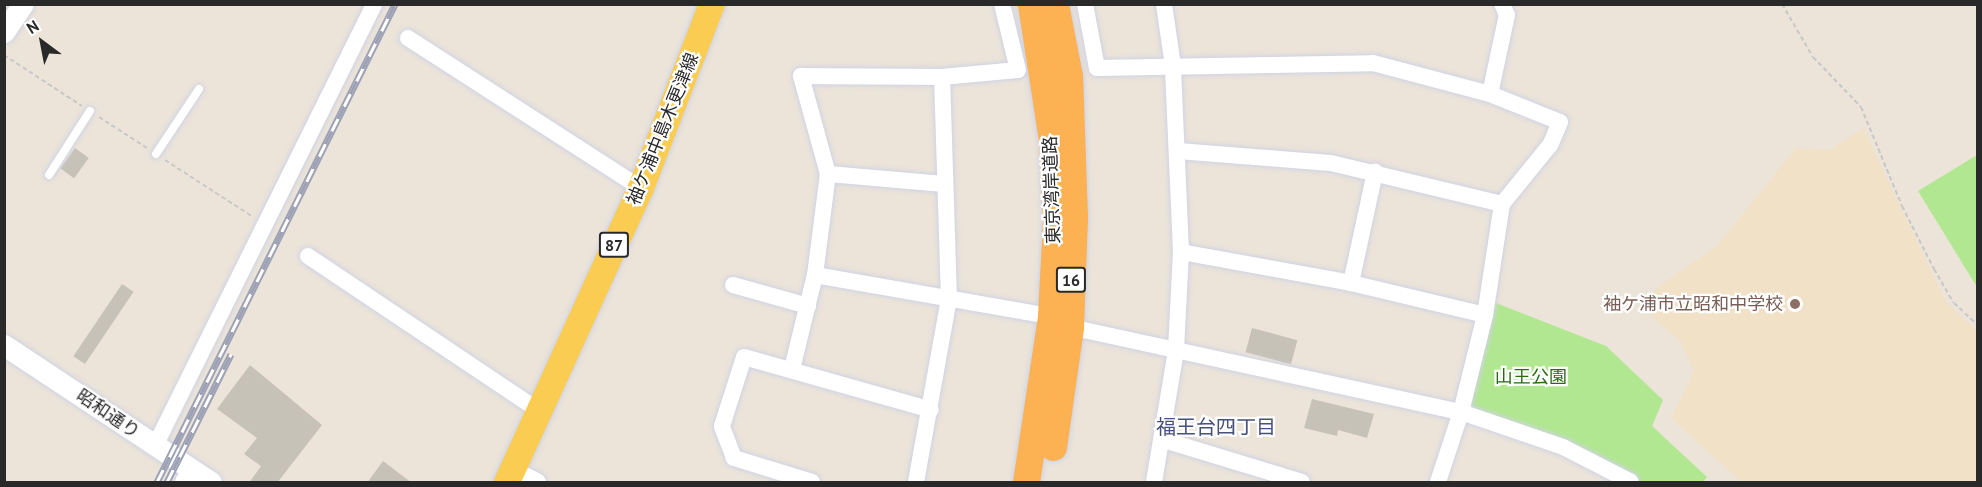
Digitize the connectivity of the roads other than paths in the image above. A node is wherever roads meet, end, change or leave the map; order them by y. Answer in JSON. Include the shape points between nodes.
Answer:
{"nodes":[{"id":1,"x":23,"y":4,"type":"edge"},
{"id":2,"x":374,"y":4,"type":"edge"},
{"id":3,"x":712,"y":4,"type":"edge"},
{"id":4,"x":1002,"y":4,"type":"edge"},
{"id":5,"x":1016,"y":4,"type":"edge"},
{"id":6,"x":1031,"y":4,"type":"edge"},
{"id":7,"x":1055,"y":4,"type":"edge"},
{"id":8,"x":1068,"y":4,"type":"edge"},
{"id":9,"x":1085,"y":4,"type":"edge"},
{"id":10,"x":1164,"y":4,"type":"edge"},
{"id":11,"x":1503,"y":4,"type":"edge"},
{"id":12,"x":4,"y":32,"type":"edge"},
{"id":13,"x":408,"y":38,"type":"dead end"},
{"id":14,"x":1173,"y":66,"type":"junction"},
{"id":15,"x":1069,"y":75,"type":"junction"},
{"id":16,"x":942,"y":77,"type":"junction"},
{"id":17,"x":1045,"y":86,"type":"junction"},
{"id":18,"x":199,"y":88,"type":"dead end"},
{"id":19,"x":1490,"y":94,"type":"junction"},
{"id":20,"x":90,"y":111,"type":"road end"},
{"id":21,"x":1178,"y":152,"type":"junction"},
{"id":22,"x":156,"y":154,"type":"road end"},
{"id":23,"x":1375,"y":172,"type":"junction"},
{"id":24,"x":828,"y":174,"type":"junction"},
{"id":25,"x":49,"y":175,"type":"dead end"},
{"id":26,"x":945,"y":184,"type":"junction"},
{"id":27,"x":641,"y":188,"type":"junction"},
{"id":28,"x":1502,"y":204,"type":"junction"},
{"id":29,"x":1181,"y":252,"type":"junction"},
{"id":30,"x":308,"y":256,"type":"dead end"},
{"id":31,"x":815,"y":275,"type":"junction"},
{"id":32,"x":1351,"y":283,"type":"junction"},
{"id":33,"x":733,"y":285,"type":"dead end"},
{"id":34,"x":949,"y":299,"type":"junction"},
{"id":35,"x":808,"y":306,"type":"junction"},
{"id":36,"x":1485,"y":315,"type":"junction"},
{"id":37,"x":1060,"y":321,"type":"junction"},
{"id":38,"x":4,"y":345,"type":"edge"},
{"id":39,"x":1176,"y":350,"type":"junction"},
{"id":40,"x":792,"y":369,"type":"junction"},
{"id":41,"x":538,"y":410,"type":"junction"},
{"id":42,"x":931,"y":410,"type":"junction"},
{"id":43,"x":1461,"y":412,"type":"junction"},
{"id":44,"x":1164,"y":440,"type":"junction"},
{"id":45,"x":155,"y":446,"type":"junction"},
{"id":46,"x":187,"y":476,"type":"edge"},
{"id":47,"x":510,"y":476,"type":"edge"},
{"id":48,"x":211,"y":483,"type":"edge"},
{"id":49,"x":538,"y":483,"type":"edge"},
{"id":50,"x":812,"y":483,"type":"edge"},
{"id":51,"x":916,"y":483,"type":"edge"},
{"id":52,"x":1026,"y":483,"type":"edge"},
{"id":53,"x":1045,"y":483,"type":"edge"},
{"id":54,"x":1154,"y":483,"type":"edge"},
{"id":55,"x":1302,"y":483,"type":"edge"},
{"id":56,"x":1438,"y":483,"type":"edge"},
{"id":57,"x":1631,"y":483,"type":"edge"}],
"edges":[{"from":1,"to":12,"type":"street"},
{"from":2,"to":45,"type":"street"},
{"from":3,"to":27,"type":"main road","name":"袖ケ浦中島木更津線","number":"87"},
{"from":4,"to":16,"type":"street","via":[[1018,70]]},
{"from":5,"to":17,"type":"highway","number":"16"},
{"from":6,"to":17,"type":"highway","name":"東京湾岸道路","number":"16"},
{"from":7,"to":15,"type":"highway","name":"東京湾岸道路","number":"16"},
{"from":8,"to":15,"type":"highway","number":"16"},
{"from":9,"to":14,"type":"street","via":[[1097,68]]},
{"from":10,"to":14,"type":"street"},
{"from":11,"to":19,"type":"street","via":[[1507,15]]},
{"from":13,"to":27,"type":"street"},
{"from":14,"to":19,"type":"street","via":[[1373,63]]},
{"from":14,"to":21,"type":"street"},
{"from":15,"to":37,"type":"highway","name":"東京湾岸道路","number":"16","via":[[1074,217]]},
{"from":16,"to":24,"type":"street","via":[[801,76]]},
{"from":16,"to":26,"type":"street"},
{"from":17,"to":37,"type":"highway","name":"東京湾岸道路","number":"16"},
{"from":18,"to":22,"type":"lane"},
{"from":19,"to":28,"type":"street","via":[[1560,122],[1550,145]]},
{"from":20,"to":25,"type":"lane"},
{"from":21,"to":23,"type":"street","via":[[1331,164]]},
{"from":21,"to":29,"type":"street"},
{"from":23,"to":28,"type":"street"},
{"from":23,"to":32,"type":"street"},
{"from":24,"to":26,"type":"street"},
{"from":24,"to":31,"type":"street"},
{"from":26,"to":34,"type":"street"},
{"from":27,"to":41,"type":"main road","name":"袖ケ浦中島木更津線","number":"87"},
{"from":28,"to":36,"type":"street"},
{"from":29,"to":32,"type":"street"},
{"from":29,"to":39,"type":"street"},
{"from":30,"to":41,"type":"street"},
{"from":31,"to":34,"type":"street"},
{"from":31,"to":35,"type":"street"},
{"from":32,"to":36,"type":"street"},
{"from":33,"to":35,"type":"street"},
{"from":34,"to":37,"type":"street"},
{"from":34,"to":42,"type":"street"},
{"from":35,"to":40,"type":"street"},
{"from":36,"to":43,"type":"street"},
{"from":37,"to":39,"type":"street"},
{"from":37,"to":52,"type":"highway","name":"東京湾岸道路","number":"16"},
{"from":37,"to":53,"type":"highway","name":"東京湾岸道路","number":"16"},
{"from":38,"to":45,"type":"street","name":"昭和通り"},
{"from":39,"to":43,"type":"street"},
{"from":39,"to":44,"type":"street"},
{"from":40,"to":42,"type":"street"},
{"from":40,"to":50,"type":"street","via":[[744,357],[722,426],[734,458]]},
{"from":41,"to":47,"type":"main road","name":"袖ケ浦中島木更津線","number":"87"},
{"from":42,"to":51,"type":"street"},
{"from":43,"to":56,"type":"street"},
{"from":43,"to":57,"type":"street","via":[[1563,447]]},
{"from":44,"to":54,"type":"street"},
{"from":44,"to":55,"type":"street"},
{"from":45,"to":46,"type":"street","name":"昭和通り"},
{"from":46,"to":48,"type":"street","name":"昭和通り"},
{"from":47,"to":49,"type":"street"}]}
